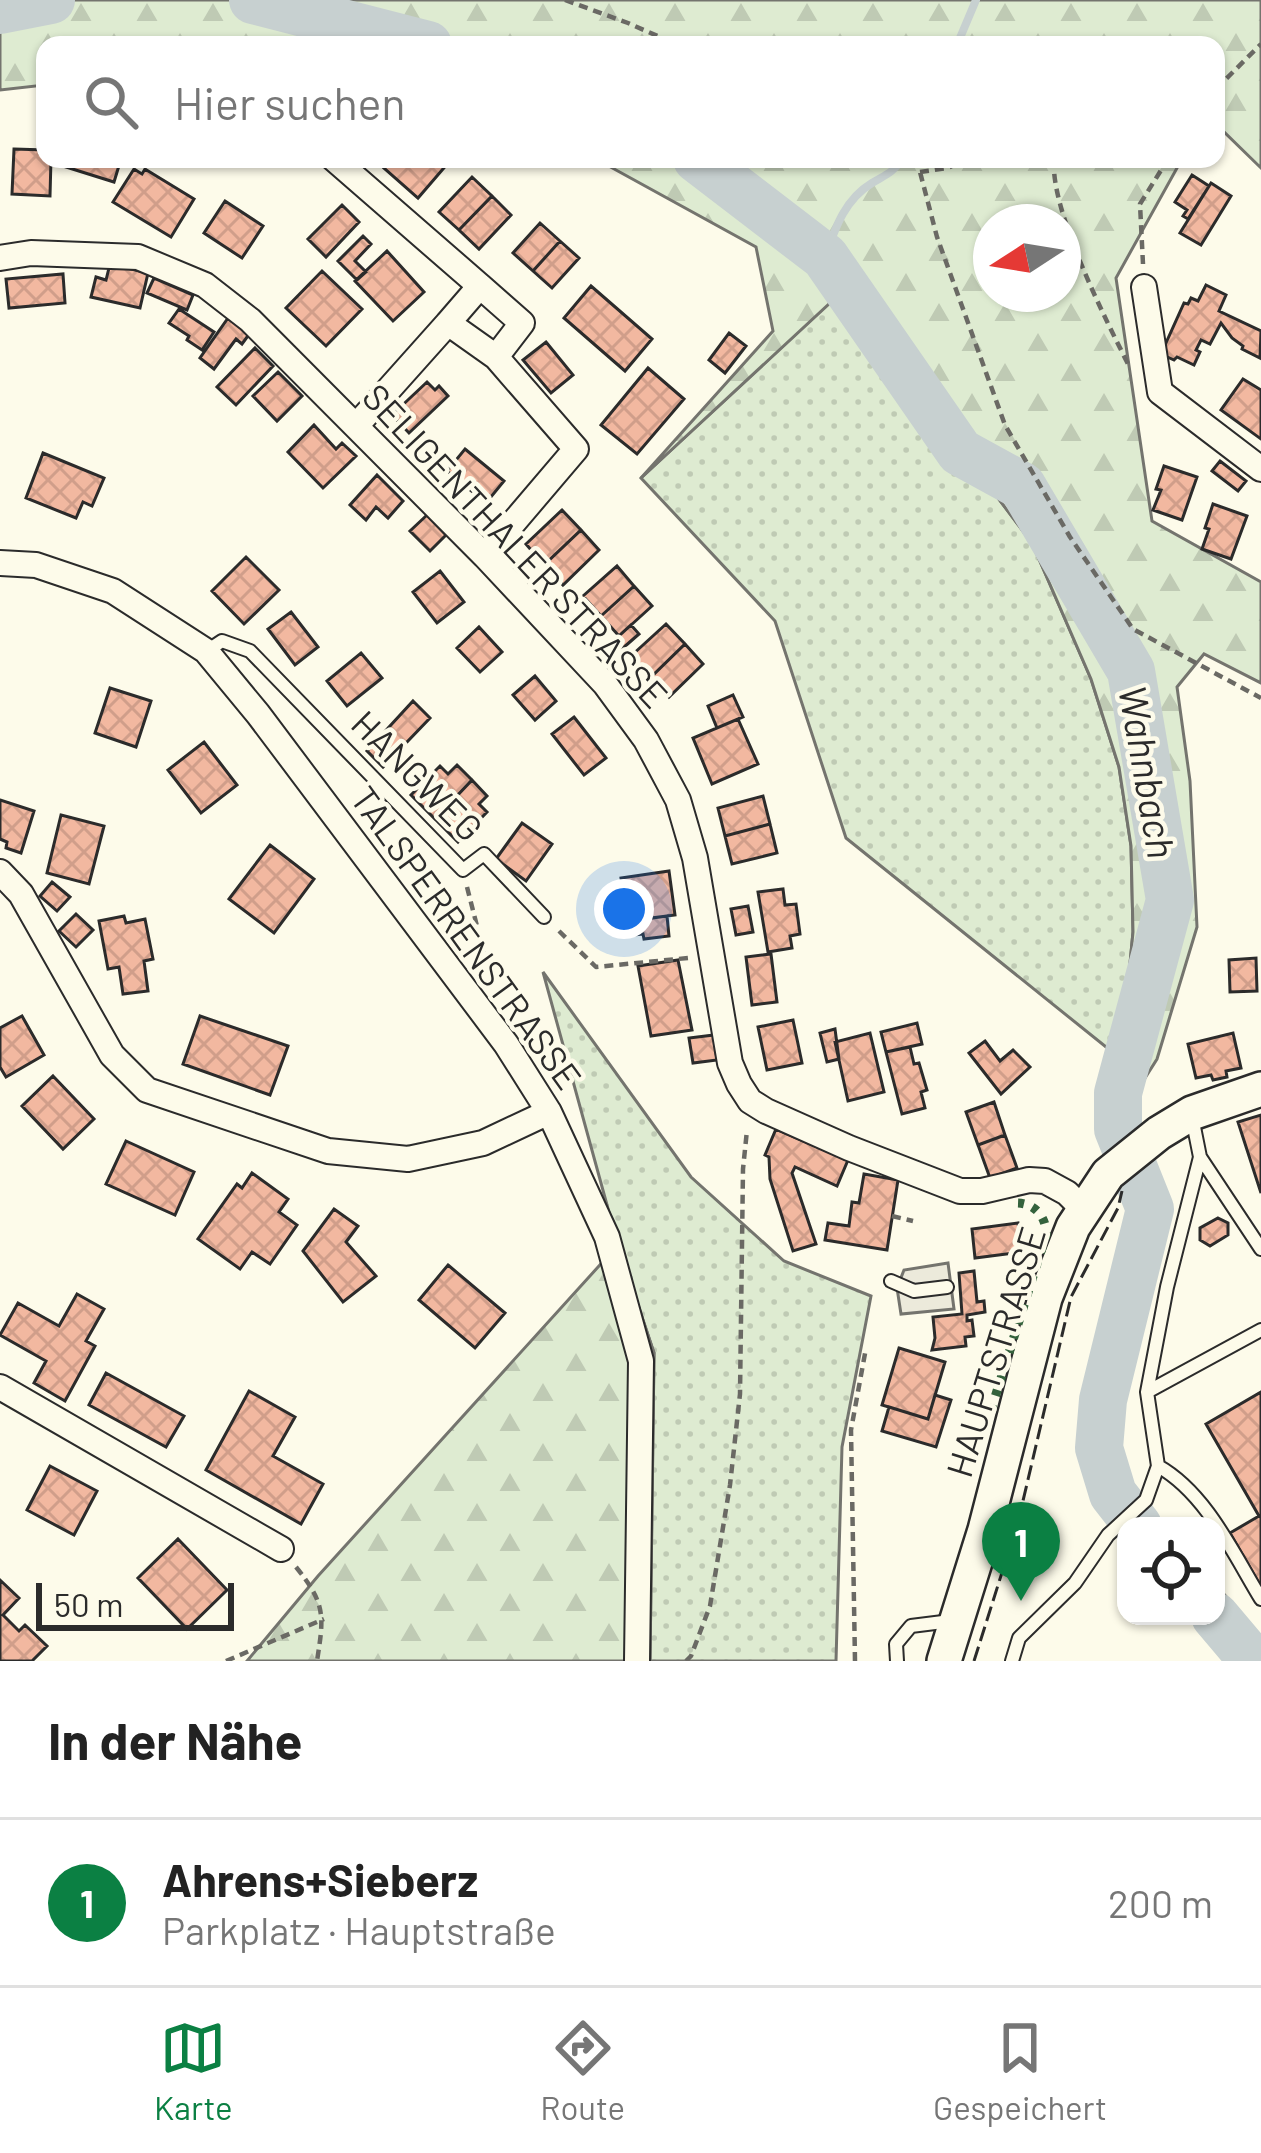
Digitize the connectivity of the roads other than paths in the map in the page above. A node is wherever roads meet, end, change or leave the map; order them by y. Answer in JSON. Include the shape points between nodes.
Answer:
{"nodes":[{"id":1,"x":344,"y":168,"type":"edge"},
{"id":2,"x":0,"y":258,"type":"edge"},
{"id":3,"x":480,"y":286,"type":"junction"},
{"id":4,"x":1144,"y":287,"type":"road end"},
{"id":5,"x":448,"y":323,"type":"junction"},
{"id":6,"x":496,"y":357,"type":"junction"},
{"id":7,"x":356,"y":426,"type":"junction"},
{"id":8,"x":1261,"y":469,"type":"edge"},
{"id":9,"x":485,"y":556,"type":"junction"},
{"id":10,"x":0,"y":562,"type":"edge"},
{"id":11,"x":206,"y":652,"type":"junction"},
{"id":12,"x":0,"y":872,"type":"edge"},
{"id":13,"x":544,"y":916,"type":"road end"},
{"id":14,"x":1261,"y":1089,"type":"edge"},
{"id":15,"x":549,"y":1112,"type":"junction"},
{"id":16,"x":1192,"y":1113,"type":"junction"},
{"id":17,"x":1200,"y":1157,"type":"junction"},
{"id":18,"x":1083,"y":1209,"type":"junction"},
{"id":19,"x":1261,"y":1249,"type":"edge"},
{"id":20,"x":891,"y":1281,"type":"dead end"},
{"id":21,"x":947,"y":1286,"type":"dead end"},
{"id":22,"x":1261,"y":1330,"type":"edge"},
{"id":23,"x":0,"y":1387,"type":"edge"},
{"id":24,"x":1147,"y":1392,"type":"junction"},
{"id":25,"x":1158,"y":1466,"type":"junction"},
{"id":26,"x":281,"y":1549,"type":"road end"},
{"id":27,"x":1261,"y":1599,"type":"edge"},
{"id":28,"x":958,"y":1621,"type":"junction"},
{"id":29,"x":637,"y":1661,"type":"edge"},
{"id":30,"x":897,"y":1661,"type":"edge"},
{"id":31,"x":944,"y":1661,"type":"edge"},
{"id":32,"x":1012,"y":1661,"type":"edge"}],
"edges":[{"from":1,"to":3,"type":"street"},
{"from":2,"to":7,"type":"street","name":"SELIGENTHALER STRASSE","via":[[138,257],[205,285]]},
{"from":3,"to":5,"type":"street"},
{"from":3,"to":6,"type":"street","via":[[522,323]]},
{"from":4,"to":8,"type":"street","via":[[1160,392]]},
{"from":5,"to":6,"type":"street"},
{"from":5,"to":7,"type":"street"},
{"from":6,"to":9,"type":"street","via":[[576,449]]},
{"from":7,"to":9,"type":"street","name":"SELIGENTHALER STRASSE"},
{"from":9,"to":18,"type":"street","name":"SELIGENTHALER STRASSE","via":[[605,684],[678,800],[730,1063],[750,1101],[960,1191],[1046,1181]]},
{"from":10,"to":11,"type":"street","name":"TALSPERRENSTRASSE","via":[[113,591]]},
{"from":11,"to":13,"type":"lane","name":"HANGWEG","via":[[222,641],[250,651],[463,870],[484,854]]},
{"from":11,"to":15,"type":"street","name":"TALSPERRENSTRASSE","via":[[506,1044]]},
{"from":12,"to":15,"type":"street","via":[[21,894],[112,1055],[147,1090],[328,1151],[408,1159],[483,1143]]},
{"from":14,"to":16,"type":"main road","name":"HAUPTSTRASSE"},
{"from":15,"to":29,"type":"street","name":"TALSPERRENSTRASSE","via":[[607,1237],[641,1361]]},
{"from":16,"to":17,"type":"lane"},
{"from":16,"to":18,"type":"main road","name":"HAUPTSTRASSE","via":[[1108,1174]]},
{"from":17,"to":19,"type":"lane"},
{"from":17,"to":24,"type":"lane"},
{"from":18,"to":28,"type":"main road","name":"HAUPTSTRASSE","via":[[1046,1298]]},
{"from":20,"to":21,"type":"lane","via":[[914,1291]]},
{"from":22,"to":24,"type":"lane"},
{"from":23,"to":26,"type":"street"},
{"from":24,"to":25,"type":"lane"},
{"from":25,"to":27,"type":"lane","via":[[1177,1477],[1220,1531]]},
{"from":25,"to":32,"type":"lane","via":[[1146,1500],[1019,1638]]},
{"from":28,"to":30,"type":"lane","via":[[911,1626],[896,1644]]},
{"from":28,"to":31,"type":"main road","name":"HAUPTSTRASSE"}]}
